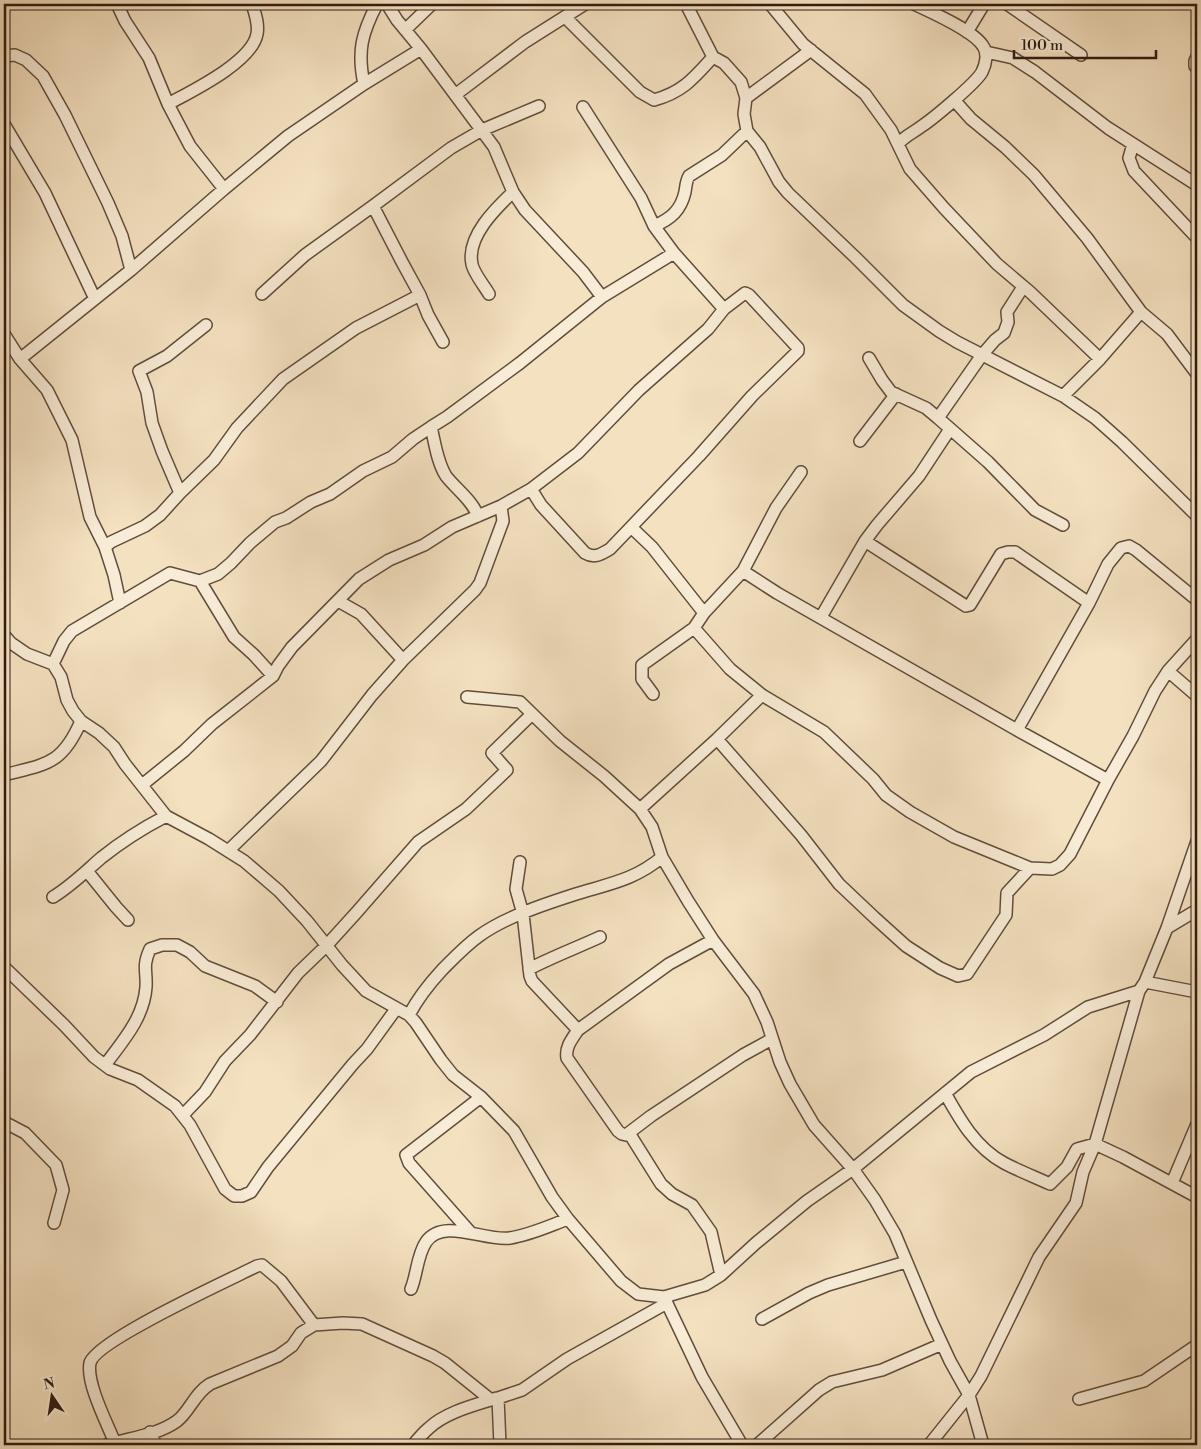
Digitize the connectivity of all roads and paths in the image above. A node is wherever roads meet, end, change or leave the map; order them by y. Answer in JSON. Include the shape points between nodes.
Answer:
{"nodes":[{"id":1,"x":117,"y":4,"type":"edge"},
{"id":2,"x":252,"y":4,"type":"edge"},
{"id":3,"x":377,"y":4,"type":"edge"},
{"id":4,"x":387,"y":4,"type":"edge"},
{"id":5,"x":432,"y":4,"type":"edge"},
{"id":6,"x":585,"y":4,"type":"edge"},
{"id":7,"x":686,"y":4,"type":"edge"},
{"id":8,"x":770,"y":4,"type":"edge"},
{"id":9,"x":914,"y":4,"type":"edge"},
{"id":10,"x":984,"y":4,"type":"edge"},
{"id":11,"x":1007,"y":4,"type":"edge"},
{"id":12,"x":565,"y":17,"type":"junction"},
{"id":13,"x":405,"y":30,"type":"junction"},
{"id":14,"x":967,"y":32,"type":"junction"},
{"id":15,"x":421,"y":49,"type":"junction"},
{"id":16,"x":811,"y":50,"type":"junction"},
{"id":17,"x":986,"y":52,"type":"junction"},
{"id":18,"x":1081,"y":55,"type":"dead end"},
{"id":19,"x":4,"y":56,"type":"edge"},
{"id":20,"x":713,"y":57,"type":"junction"},
{"id":21,"x":1197,"y":57,"type":"edge"},
{"id":22,"x":1197,"y":68,"type":"edge"},
{"id":23,"x":364,"y":84,"type":"junction"},
{"id":24,"x":455,"y":95,"type":"junction"},
{"id":25,"x":746,"y":98,"type":"junction"},
{"id":26,"x":954,"y":100,"type":"junction"},
{"id":27,"x":168,"y":104,"type":"junction"},
{"id":28,"x":538,"y":106,"type":"dead end"},
{"id":29,"x":582,"y":107,"type":"dead end"},
{"id":30,"x":4,"y":124,"type":"edge"},
{"id":31,"x":482,"y":130,"type":"junction"},
{"id":32,"x":747,"y":132,"type":"junction"},
{"id":33,"x":898,"y":144,"type":"junction"},
{"id":34,"x":1133,"y":144,"type":"junction"},
{"id":35,"x":1197,"y":184,"type":"edge"},
{"id":36,"x":224,"y":189,"type":"junction"},
{"id":37,"x":513,"y":192,"type":"junction"},
{"id":38,"x":373,"y":206,"type":"junction"},
{"id":39,"x":654,"y":226,"type":"junction"},
{"id":40,"x":1197,"y":238,"type":"edge"},
{"id":41,"x":674,"y":253,"type":"junction"},
{"id":42,"x":131,"y":270,"type":"junction"},
{"id":43,"x":1024,"y":287,"type":"junction"},
{"id":44,"x":262,"y":294,"type":"dead end"},
{"id":45,"x":489,"y":294,"type":"dead end"},
{"id":46,"x":420,"y":295,"type":"junction"},
{"id":47,"x":602,"y":297,"type":"junction"},
{"id":48,"x":95,"y":299,"type":"junction"},
{"id":49,"x":724,"y":309,"type":"junction"},
{"id":50,"x":1141,"y":312,"type":"junction"},
{"id":51,"x":206,"y":325,"type":"dead end"},
{"id":52,"x":4,"y":334,"type":"edge"},
{"id":53,"x":443,"y":342,"type":"dead end"},
{"id":54,"x":982,"y":355,"type":"junction"},
{"id":55,"x":869,"y":358,"type":"dead end"},
{"id":56,"x":1100,"y":359,"type":"junction"},
{"id":57,"x":20,"y":360,"type":"junction"},
{"id":58,"x":1197,"y":374,"type":"edge"},
{"id":59,"x":896,"y":394,"type":"junction"},
{"id":60,"x":1063,"y":396,"type":"junction"},
{"id":61,"x":938,"y":418,"type":"junction"},
{"id":62,"x":431,"y":427,"type":"junction"},
{"id":63,"x":950,"y":429,"type":"junction"},
{"id":64,"x":860,"y":441,"type":"dead end"},
{"id":65,"x":800,"y":472,"type":"dead end"},
{"id":66,"x":531,"y":488,"type":"junction"},
{"id":67,"x":180,"y":493,"type":"junction"},
{"id":68,"x":501,"y":506,"type":"junction"},
{"id":69,"x":478,"y":516,"type":"junction"},
{"id":70,"x":1197,"y":516,"type":"edge"},
{"id":71,"x":1063,"y":525,"type":"dead end"},
{"id":72,"x":631,"y":527,"type":"junction"},
{"id":73,"x":865,"y":541,"type":"junction"},
{"id":74,"x":105,"y":547,"type":"junction"},
{"id":75,"x":743,"y":571,"type":"junction"},
{"id":76,"x":200,"y":581,"type":"junction"},
{"id":77,"x":1197,"y":600,"type":"edge"},
{"id":78,"x":338,"y":601,"type":"junction"},
{"id":79,"x":120,"y":603,"type":"junction"},
{"id":80,"x":1089,"y":603,"type":"junction"},
{"id":81,"x":704,"y":612,"type":"junction"},
{"id":82,"x":821,"y":617,"type":"junction"},
{"id":83,"x":694,"y":628,"type":"junction"},
{"id":84,"x":4,"y":634,"type":"edge"},
{"id":85,"x":1197,"y":639,"type":"edge"},
{"id":86,"x":402,"y":660,"type":"junction"},
{"id":87,"x":53,"y":664,"type":"junction"},
{"id":88,"x":1168,"y":671,"type":"junction"},
{"id":89,"x":273,"y":676,"type":"junction"},
{"id":90,"x":653,"y":694,"type":"dead end"},
{"id":91,"x":762,"y":695,"type":"junction"},
{"id":92,"x":467,"y":696,"type":"dead end"},
{"id":93,"x":1197,"y":696,"type":"edge"},
{"id":94,"x":532,"y":714,"type":"junction"},
{"id":95,"x":81,"y":721,"type":"junction"},
{"id":96,"x":1017,"y":730,"type":"junction"},
{"id":97,"x":717,"y":739,"type":"junction"},
{"id":98,"x":4,"y":776,"type":"edge"},
{"id":99,"x":1108,"y":780,"type":"junction"},
{"id":100,"x":142,"y":785,"type":"junction"},
{"id":101,"x":640,"y":809,"type":"junction"},
{"id":102,"x":166,"y":816,"type":"junction"},
{"id":103,"x":1197,"y":841,"type":"edge"},
{"id":104,"x":228,"y":850,"type":"junction"},
{"id":105,"x":662,"y":857,"type":"junction"},
{"id":106,"x":520,"y":862,"type":"dead end"},
{"id":107,"x":1030,"y":868,"type":"junction"},
{"id":108,"x":87,"y":871,"type":"junction"},
{"id":109,"x":53,"y":897,"type":"dead end"},
{"id":110,"x":1197,"y":910,"type":"edge"},
{"id":111,"x":522,"y":914,"type":"junction"},
{"id":112,"x":128,"y":920,"type":"dead end"},
{"id":113,"x":1167,"y":928,"type":"junction"},
{"id":114,"x":600,"y":937,"type":"dead end"},
{"id":115,"x":713,"y":940,"type":"junction"},
{"id":116,"x":327,"y":945,"type":"junction"},
{"id":117,"x":4,"y":967,"type":"edge"},
{"id":118,"x":529,"y":969,"type":"junction"},
{"id":119,"x":1142,"y":986,"type":"junction"},
{"id":120,"x":1197,"y":992,"type":"edge"},
{"id":121,"x":277,"y":1002,"type":"junction"},
{"id":122,"x":396,"y":1008,"type":"junction"},
{"id":123,"x":408,"y":1015,"type":"junction"},
{"id":124,"x":578,"y":1030,"type":"junction"},
{"id":125,"x":772,"y":1039,"type":"junction"},
{"id":126,"x":105,"y":1065,"type":"junction"},
{"id":127,"x":945,"y":1093,"type":"junction"},
{"id":128,"x":481,"y":1097,"type":"junction"},
{"id":129,"x":183,"y":1115,"type":"junction"},
{"id":130,"x":4,"y":1122,"type":"edge"},
{"id":131,"x":1197,"y":1124,"type":"edge"},
{"id":132,"x":629,"y":1133,"type":"junction"},
{"id":133,"x":1095,"y":1144,"type":"junction"},
{"id":134,"x":853,"y":1169,"type":"junction"},
{"id":135,"x":1172,"y":1183,"type":"junction"},
{"id":136,"x":1197,"y":1197,"type":"edge"},
{"id":137,"x":568,"y":1219,"type":"junction"},
{"id":138,"x":54,"y":1223,"type":"dead end"},
{"id":139,"x":470,"y":1232,"type":"junction"},
{"id":140,"x":906,"y":1262,"type":"junction"},
{"id":141,"x":721,"y":1275,"type":"junction"},
{"id":142,"x":411,"y":1289,"type":"dead end"},
{"id":143,"x":665,"y":1300,"type":"junction"},
{"id":144,"x":762,"y":1319,"type":"dead end"},
{"id":145,"x":314,"y":1325,"type":"junction"},
{"id":146,"x":942,"y":1344,"type":"junction"},
{"id":147,"x":1197,"y":1345,"type":"edge"},
{"id":148,"x":969,"y":1394,"type":"junction"},
{"id":149,"x":495,"y":1399,"type":"junction"},
{"id":150,"x":1078,"y":1399,"type":"dead end"},
{"id":151,"x":150,"y":1432,"type":"junction"},
{"id":152,"x":111,"y":1444,"type":"edge"},
{"id":153,"x":156,"y":1445,"type":"edge"},
{"id":154,"x":413,"y":1445,"type":"edge"},
{"id":155,"x":500,"y":1445,"type":"edge"},
{"id":156,"x":742,"y":1445,"type":"edge"},
{"id":157,"x":757,"y":1445,"type":"edge"},
{"id":158,"x":929,"y":1445,"type":"edge"},
{"id":159,"x":983,"y":1445,"type":"edge"}],
"edges":[{"from":1,"to":27,"type":"street","via":[[149,58]]},
{"from":2,"to":27,"type":"street","via":[[257,35],[252,47],[228,70]]},
{"from":3,"to":23,"type":"street","via":[[362,38]]},
{"from":4,"to":13,"type":"street"},
{"from":5,"to":13,"type":"street"},
{"from":6,"to":12,"type":"street"},
{"from":7,"to":20,"type":"street"},
{"from":8,"to":16,"type":"street"},
{"from":9,"to":14,"type":"street"},
{"from":10,"to":14,"type":"street"},
{"from":11,"to":18,"type":"street"},
{"from":12,"to":20,"type":"street","via":[[640,92],[654,100],[686,86]]},
{"from":12,"to":24,"type":"street","via":[[525,42]]},
{"from":13,"to":15,"type":"street"},
{"from":14,"to":17,"type":"street","via":[[983,45]]},
{"from":15,"to":23,"type":"street"},
{"from":15,"to":24,"type":"street"},
{"from":16,"to":25,"type":"street"},
{"from":16,"to":33,"type":"street","via":[[865,94]]},
{"from":17,"to":26,"type":"street","via":[[982,73]]},
{"from":17,"to":34,"type":"street","via":[[1012,58],[1035,72]]},
{"from":19,"to":42,"type":"street","via":[[15,55],[26,60],[43,76],[108,203],[122,236]]},
{"from":20,"to":25,"type":"street","via":[[724,63],[741,82]]},
{"from":21,"to":22,"type":"street"},
{"from":23,"to":36,"type":"street","via":[[288,136]]},
{"from":24,"to":31,"type":"street"},
{"from":25,"to":32,"type":"street"},
{"from":26,"to":33,"type":"street"},
{"from":26,"to":50,"type":"street","via":[[1034,175],[1087,238]]},
{"from":27,"to":36,"type":"street","via":[[190,146]]},
{"from":28,"to":31,"type":"street"},
{"from":29,"to":39,"type":"street","via":[[641,198]]},
{"from":30,"to":48,"type":"street","via":[[45,193]]},
{"from":31,"to":37,"type":"street","via":[[494,147]]},
{"from":31,"to":38,"type":"street","via":[[451,148]]},
{"from":32,"to":39,"type":"street","via":[[722,155],[689,176],[682,206],[665,222]]},
{"from":32,"to":54,"type":"street","via":[[788,193],[903,305],[939,331]]},
{"from":33,"to":43,"type":"street","via":[[910,169],[997,264]]},
{"from":34,"to":35,"type":"street"},
{"from":34,"to":40,"type":"street","via":[[1129,158],[1134,171]]},
{"from":36,"to":42,"type":"street"},
{"from":37,"to":45,"type":"street","via":[[479,230],[473,248],[472,264]]},
{"from":37,"to":47,"type":"street","via":[[524,210],[583,272]]},
{"from":38,"to":44,"type":"street","via":[[306,254]]},
{"from":38,"to":46,"type":"street"},
{"from":39,"to":41,"type":"street"},
{"from":41,"to":47,"type":"street"},
{"from":41,"to":49,"type":"street"},
{"from":42,"to":48,"type":"street"},
{"from":43,"to":54,"type":"street","via":[[1007,312],[1004,333]]},
{"from":43,"to":56,"type":"street"},
{"from":46,"to":53,"type":"street"},
{"from":46,"to":67,"type":"street","via":[[356,328],[283,379],[237,428],[214,460]]},
{"from":47,"to":62,"type":"street","via":[[520,363]]},
{"from":48,"to":57,"type":"street"},
{"from":49,"to":66,"type":"street","via":[[708,329],[639,390],[578,454]]},
{"from":49,"to":72,"type":"street","via":[[744,293],[749,295],[796,344],[798,351]]},
{"from":50,"to":56,"type":"street"},
{"from":50,"to":58,"type":"street","via":[[1167,334]]},
{"from":51,"to":67,"type":"street","via":[[167,356],[139,371],[147,392],[152,422]]},
{"from":52,"to":57,"type":"street"},
{"from":54,"to":60,"type":"street"},
{"from":54,"to":61,"type":"street"},
{"from":55,"to":59,"type":"street","via":[[891,392]]},
{"from":56,"to":60,"type":"street"},
{"from":57,"to":74,"type":"street","via":[[47,390],[72,440],[90,516]]},
{"from":59,"to":61,"type":"street","via":[[926,408]]},
{"from":59,"to":64,"type":"street"},
{"from":60,"to":70,"type":"street","via":[[1122,442]]},
{"from":61,"to":63,"type":"street"},
{"from":62,"to":69,"type":"street","via":[[440,465]]},
{"from":62,"to":76,"type":"street","via":[[392,457],[275,522],[218,574]]},
{"from":63,"to":71,"type":"street","via":[[1035,510]]},
{"from":63,"to":73,"type":"street","via":[[919,476]]},
{"from":65,"to":75,"type":"street","via":[[776,508]]},
{"from":66,"to":68,"type":"street"},
{"from":66,"to":72,"type":"street","via":[[584,553],[590,556],[597,557],[610,549]]},
{"from":67,"to":74,"type":"street","via":[[145,526]]},
{"from":68,"to":69,"type":"street"},
{"from":68,"to":86,"type":"street","via":[[503,521],[480,583]]},
{"from":69,"to":78,"type":"street","via":[[389,560],[359,579]]},
{"from":72,"to":81,"type":"street","via":[[652,547]]},
{"from":73,"to":80,"type":"street","via":[[966,606],[970,605],[1001,554],[1008,552],[1015,552]]},
{"from":73,"to":82,"type":"street"},
{"from":74,"to":79,"type":"street"},
{"from":75,"to":81,"type":"street"},
{"from":75,"to":82,"type":"street"},
{"from":76,"to":79,"type":"street","via":[[170,574]]},
{"from":76,"to":89,"type":"street","via":[[234,637]]},
{"from":77,"to":80,"type":"street","via":[[1129,546],[1122,548],[1108,564]]},
{"from":78,"to":86,"type":"street","via":[[361,614]]},
{"from":78,"to":89,"type":"street","via":[[292,647]]},
{"from":79,"to":87,"type":"street","via":[[72,632]]},
{"from":80,"to":96,"type":"street"},
{"from":81,"to":83,"type":"street"},
{"from":82,"to":96,"type":"street"},
{"from":83,"to":90,"type":"street","via":[[642,665],[642,679]]},
{"from":83,"to":91,"type":"street","via":[[730,669]]},
{"from":84,"to":87,"type":"street","via":[[27,654]]},
{"from":85,"to":88,"type":"street"},
{"from":86,"to":104,"type":"street","via":[[321,761]]},
{"from":87,"to":95,"type":"street","via":[[61,677],[67,700]]},
{"from":88,"to":93,"type":"street"},
{"from":88,"to":99,"type":"street"},
{"from":89,"to":100,"type":"street"},
{"from":91,"to":97,"type":"street"},
{"from":91,"to":107,"type":"street","via":[[824,732],[886,795],[910,812],[954,837]]},
{"from":92,"to":94,"type":"street","via":[[520,702]]},
{"from":94,"to":101,"type":"street"},
{"from":94,"to":116,"type":"street","via":[[492,752],[507,770],[466,809],[418,842]]},
{"from":95,"to":98,"type":"street","via":[[74,738],[51,762]]},
{"from":95,"to":100,"type":"street","via":[[114,747]]},
{"from":96,"to":99,"type":"street"},
{"from":97,"to":101,"type":"street"},
{"from":97,"to":107,"type":"street","via":[[839,884],[906,946],[958,976],[967,974],[1006,915],[1007,893]]},
{"from":99,"to":107,"type":"street","via":[[1070,854],[1052,869]]},
{"from":100,"to":102,"type":"street"},
{"from":101,"to":105,"type":"street","via":[[652,827]]},
{"from":102,"to":104,"type":"street"},
{"from":102,"to":108,"type":"street","via":[[141,830]]},
{"from":103,"to":113,"type":"street"},
{"from":104,"to":116,"type":"street","via":[[278,891]]},
{"from":105,"to":111,"type":"street","via":[[652,866],[624,880]]},
{"from":105,"to":115,"type":"street"},
{"from":106,"to":111,"type":"street","via":[[516,889]]},
{"from":108,"to":109,"type":"street"},
{"from":108,"to":112,"type":"street"},
{"from":110,"to":113,"type":"street"},
{"from":111,"to":118,"type":"street"},
{"from":111,"to":123,"type":"street","via":[[493,927],[461,950],[428,985]]},
{"from":113,"to":119,"type":"street"},
{"from":114,"to":118,"type":"street"},
{"from":115,"to":124,"type":"street","via":[[668,964]]},
{"from":115,"to":125,"type":"street","via":[[754,994]]},
{"from":116,"to":121,"type":"street","via":[[298,973]]},
{"from":116,"to":122,"type":"street","via":[[366,991]]},
{"from":117,"to":126,"type":"street"},
{"from":118,"to":124,"type":"street","via":[[532,981]]},
{"from":119,"to":120,"type":"street"},
{"from":119,"to":127,"type":"street","via":[[1088,1007],[1044,1035],[971,1072]]},
{"from":119,"to":133,"type":"street"},
{"from":121,"to":126,"type":"street","via":[[255,986],[205,966],[177,945],[150,949],[145,960],[146,986],[141,1010],[125,1040]]},
{"from":121,"to":129,"type":"street"},
{"from":122,"to":123,"type":"street"},
{"from":122,"to":129,"type":"street","via":[[368,1049],[248,1194],[234,1196],[225,1189]]},
{"from":123,"to":128,"type":"street","via":[[454,1075]]},
{"from":124,"to":132,"type":"street","via":[[568,1043],[567,1058],[618,1131]]},
{"from":125,"to":132,"type":"street","via":[[742,1055]]},
{"from":125,"to":134,"type":"street","via":[[790,1084],[814,1125]]},
{"from":126,"to":129,"type":"street","via":[[138,1080]]},
{"from":127,"to":133,"type":"street","via":[[964,1126],[985,1150],[1004,1163],[1050,1184],[1067,1167],[1077,1149]]},
{"from":127,"to":134,"type":"street"},
{"from":128,"to":137,"type":"street","via":[[514,1131],[552,1198]]},
{"from":128,"to":139,"type":"street","via":[[406,1154],[409,1163]]},
{"from":130,"to":138,"type":"street","via":[[25,1132],[56,1165],[64,1190]]},
{"from":131,"to":135,"type":"street"},
{"from":132,"to":141,"type":"street","via":[[662,1184],[692,1205],[711,1232]]},
{"from":133,"to":135,"type":"street"},
{"from":133,"to":148,"type":"street","via":[[1083,1172],[1076,1203],[1039,1257]]},
{"from":134,"to":140,"type":"street","via":[[895,1234]]},
{"from":134,"to":141,"type":"street","via":[[807,1201]]},
{"from":135,"to":136,"type":"street"},
{"from":137,"to":139,"type":"street","via":[[508,1238]]},
{"from":137,"to":143,"type":"street","via":[[625,1284],[638,1294]]},
{"from":139,"to":142,"type":"street","via":[[455,1230],[430,1238],[422,1251]]},
{"from":140,"to":144,"type":"street","via":[[828,1285]]},
{"from":140,"to":146,"type":"street"},
{"from":141,"to":143,"type":"street","via":[[705,1285]]},
{"from":143,"to":149,"type":"street","via":[[522,1390]]},
{"from":143,"to":156,"type":"street","via":[[702,1377]]},
{"from":145,"to":149,"type":"street","via":[[362,1324],[433,1356]]},
{"from":145,"to":151,"type":"street","via":[[278,1356],[204,1388],[178,1420]]},
{"from":145,"to":152,"type":"street","via":[[281,1281],[262,1265],[122,1335],[91,1360],[89,1371]]},
{"from":146,"to":148,"type":"street"},
{"from":146,"to":157,"type":"street","via":[[882,1370],[832,1382]]},
{"from":147,"to":150,"type":"street","via":[[1144,1381]]},
{"from":148,"to":158,"type":"street"},
{"from":148,"to":159,"type":"street"},
{"from":149,"to":154,"type":"street","via":[[435,1423]]},
{"from":149,"to":155,"type":"street"},
{"from":151,"to":152,"type":"street"},
{"from":151,"to":153,"type":"street"}]}
